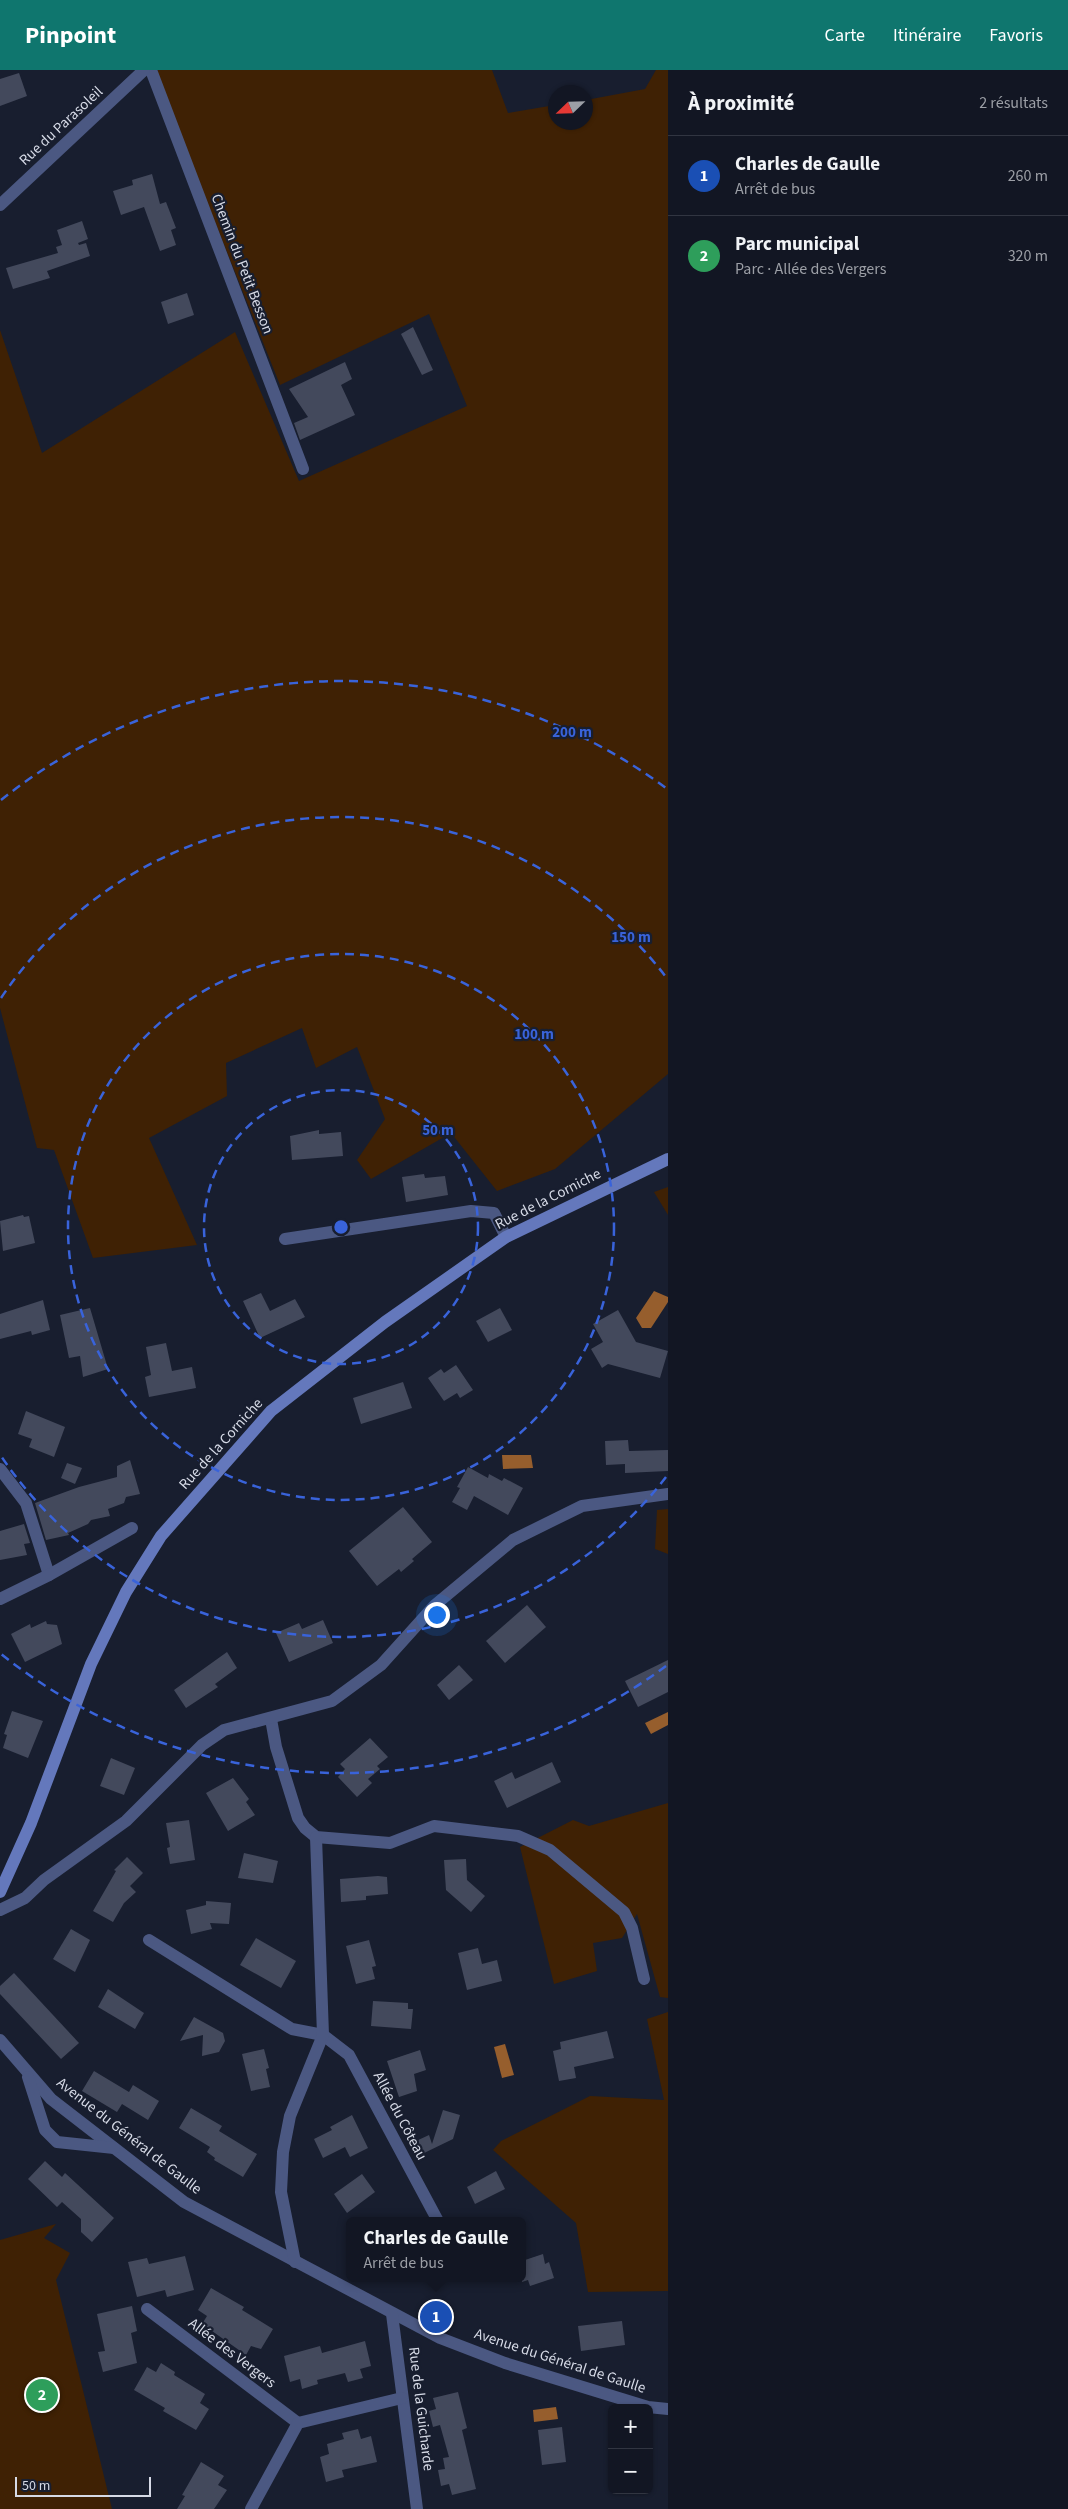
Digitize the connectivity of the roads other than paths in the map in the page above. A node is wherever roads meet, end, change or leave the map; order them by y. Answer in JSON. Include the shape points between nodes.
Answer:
{"nodes":[{"id":1,"x":144,"y":70,"type":"edge"},
{"id":2,"x":151,"y":70,"type":"edge"},
{"id":3,"x":0,"y":205,"type":"edge"},
{"id":4,"x":302,"y":469,"type":"dead end"},
{"id":5,"x":668,"y":1159,"type":"edge"},
{"id":6,"x":506,"y":1237,"type":"junction"},
{"id":7,"x":285,"y":1239,"type":"dead end"},
{"id":8,"x":0,"y":1469,"type":"edge"},
{"id":9,"x":668,"y":1494,"type":"edge"},
{"id":10,"x":132,"y":1528,"type":"dead end"},
{"id":11,"x":49,"y":1575,"type":"junction"},
{"id":12,"x":0,"y":1599,"type":"edge"},
{"id":13,"x":272,"y":1719,"type":"junction"},
{"id":14,"x":316,"y":1837,"type":"junction"},
{"id":15,"x":0,"y":1892,"type":"edge"},
{"id":16,"x":0,"y":1910,"type":"edge"},
{"id":17,"x":149,"y":1940,"type":"dead end"},
{"id":18,"x":644,"y":1979,"type":"dead end"},
{"id":19,"x":323,"y":2035,"type":"junction"},
{"id":20,"x":0,"y":2040,"type":"edge"},
{"id":21,"x":26,"y":2070,"type":"junction"},
{"id":22,"x":115,"y":2148,"type":"junction"},
{"id":23,"x":436,"y":2217,"type":"edge"},
{"id":24,"x":295,"y":2262,"type":"junction"},
{"id":25,"x":147,"y":2309,"type":"dead end"},
{"id":26,"x":392,"y":2314,"type":"junction"},
{"id":27,"x":402,"y":2398,"type":"junction"},
{"id":28,"x":668,"y":2409,"type":"edge"},
{"id":29,"x":298,"y":2423,"type":"junction"},
{"id":30,"x":250,"y":2509,"type":"edge"},
{"id":31,"x":417,"y":2509,"type":"edge"}],
"edges":[{"from":1,"to":3,"type":"street","name":"Rue du Parasoleil"},
{"from":2,"to":4,"type":"street","name":"Chemin du Petit Besson"},
{"from":5,"to":6,"type":"main road","name":"Rue de la Corniche"},
{"from":6,"to":7,"type":"street","via":[[494,1214],[471,1211]]},
{"from":6,"to":15,"type":"main road","name":"Rue de la Corniche","via":[[386,1322],[271,1411],[161,1536],[126,1592],[91,1664],[32,1823]]},
{"from":8,"to":11,"type":"street","via":[[26,1503]]},
{"from":9,"to":13,"type":"street","via":[[582,1506],[513,1540],[435,1605],[381,1665],[332,1701]]},
{"from":10,"to":11,"type":"street"},
{"from":11,"to":12,"type":"street"},
{"from":13,"to":14,"type":"street","via":[[276,1747],[298,1818]]},
{"from":13,"to":16,"type":"street","via":[[224,1730],[202,1745],[126,1821],[44,1880],[25,1898]]},
{"from":14,"to":18,"type":"street","via":[[390,1843],[434,1826],[518,1836],[550,1850],[624,1912],[632,1928]]},
{"from":14,"to":19,"type":"street"},
{"from":17,"to":19,"type":"street","name":"Allée du Côteau","via":[[292,2029]]},
{"from":19,"to":23,"type":"street","name":"Allée du Côteau","via":[[350,2055]]},
{"from":19,"to":24,"type":"street","via":[[290,2116],[282,2152],[281,2192]]},
{"from":20,"to":21,"type":"street","name":"Avenue du Général de Gaulle"},
{"from":21,"to":22,"type":"street","name":"Avenue du Général de Gaulle","via":[[51,2099]]},
{"from":21,"to":22,"type":"street","via":[[45,2130],[57,2142]]},
{"from":22,"to":24,"type":"street","name":"Avenue du Général de Gaulle","via":[[184,2202]]},
{"from":24,"to":26,"type":"street","name":"Avenue du Général de Gaulle"},
{"from":25,"to":29,"type":"street","name":"Allée des Vergers"},
{"from":26,"to":27,"type":"street","name":"Rue de la Guicharde"},
{"from":26,"to":28,"type":"street","name":"Avenue du Général de Gaulle","via":[[440,2338],[505,2363],[648,2407]]},
{"from":27,"to":29,"type":"street"},
{"from":27,"to":31,"type":"street","name":"Rue de la Guicharde"},
{"from":29,"to":30,"type":"street"}]}
